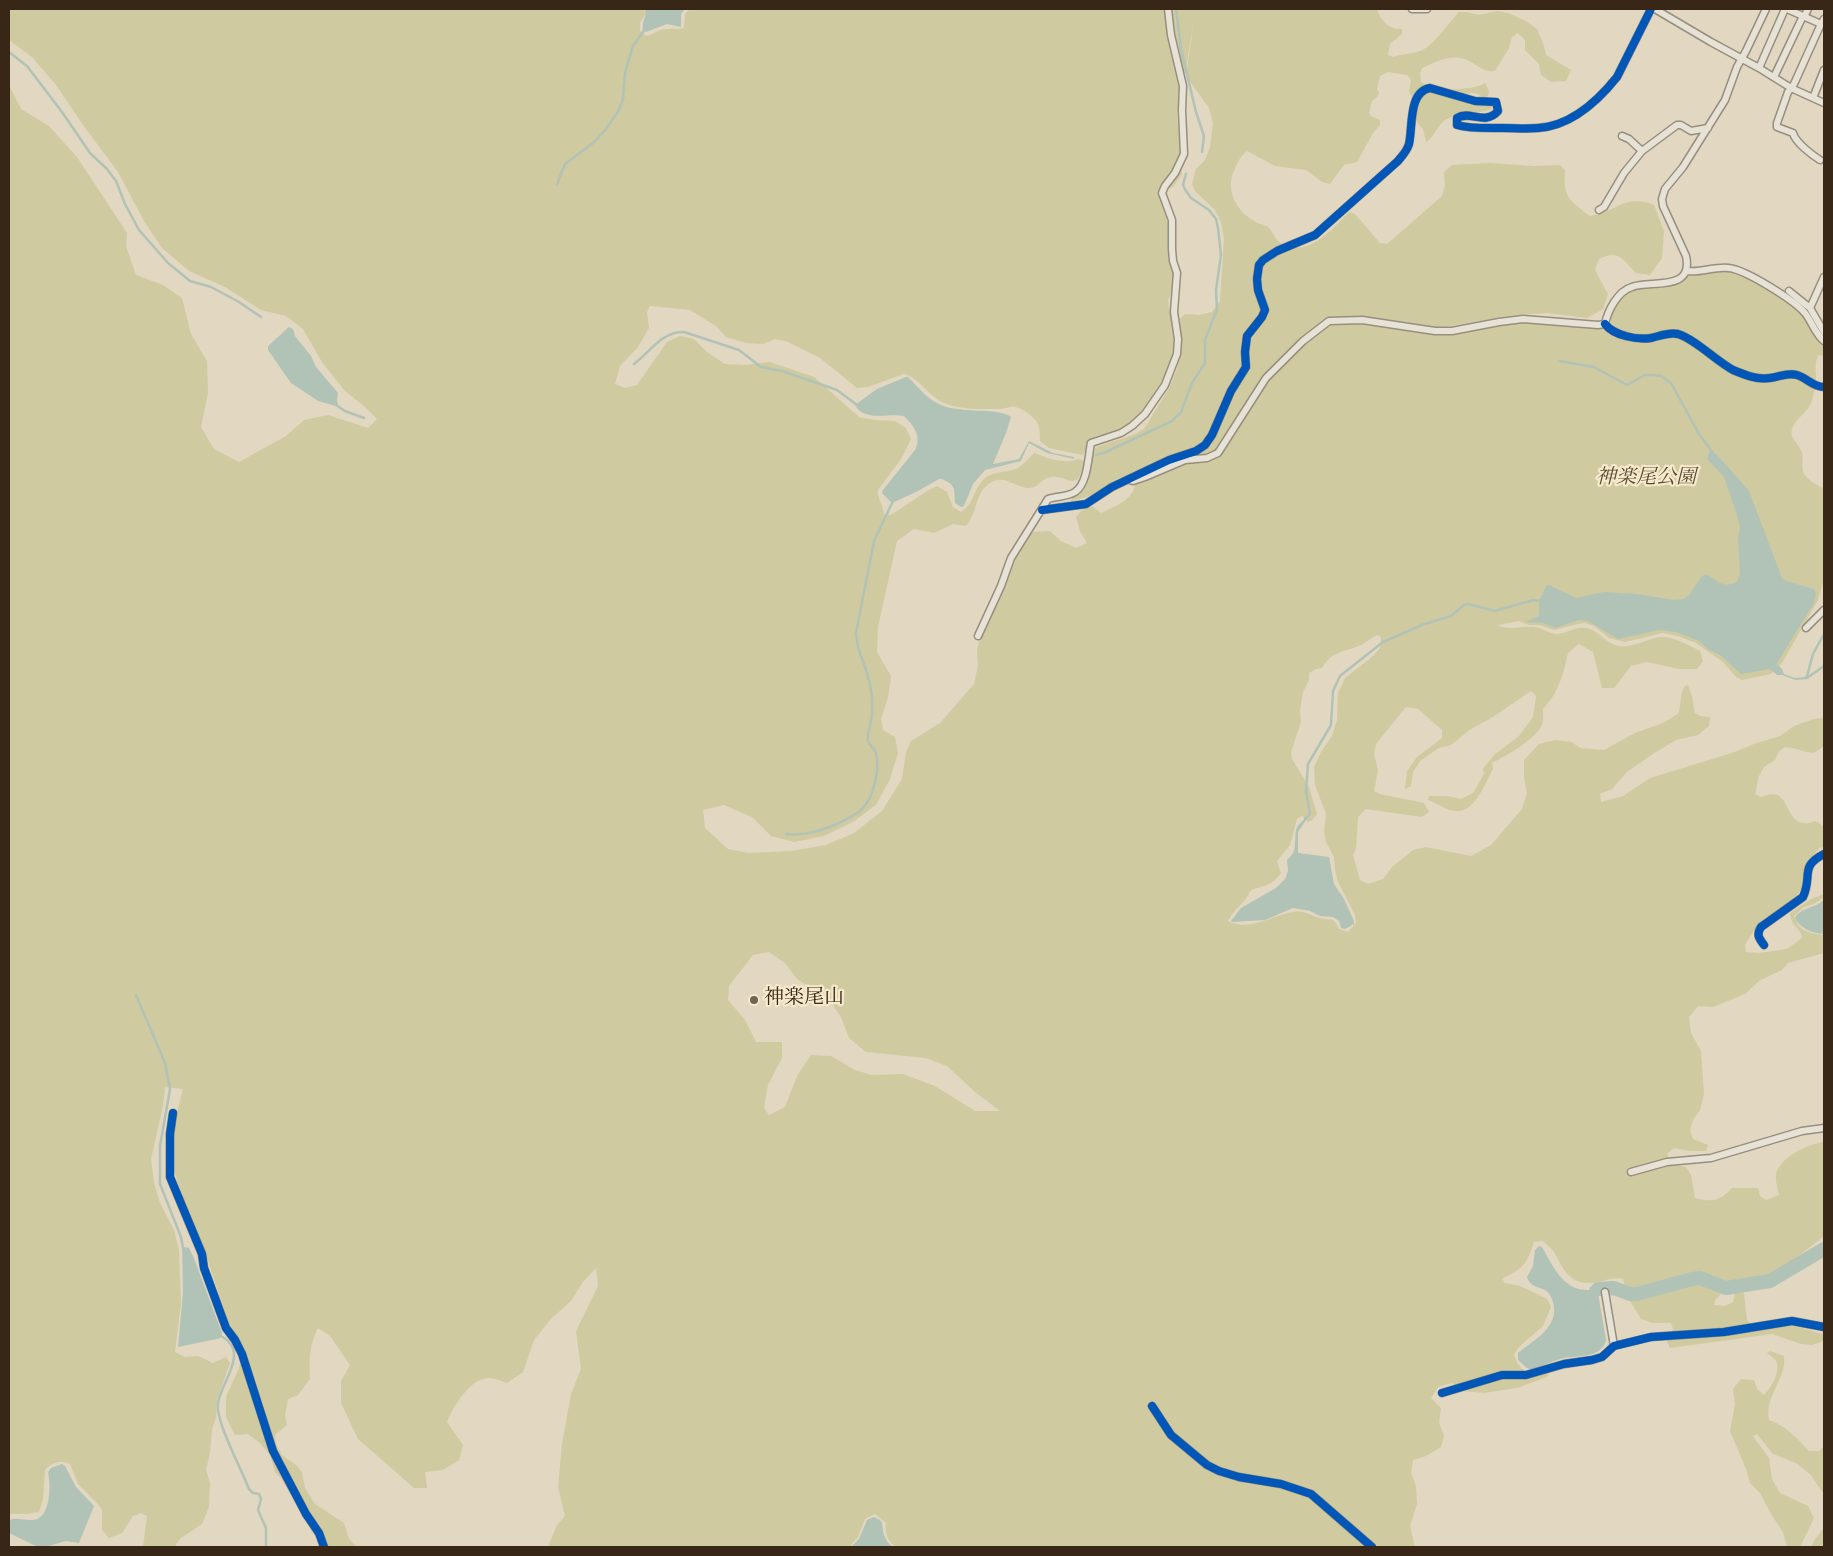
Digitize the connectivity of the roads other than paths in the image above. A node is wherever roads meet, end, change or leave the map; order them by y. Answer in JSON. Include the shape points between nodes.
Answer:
{"nodes":[{"id":1,"x":1168,"y":9,"type":"edge"},
{"id":2,"x":1412,"y":9,"type":"edge"},
{"id":3,"x":1426,"y":9,"type":"edge"},
{"id":4,"x":1651,"y":9,"type":"edge"},
{"id":5,"x":1766,"y":9,"type":"edge"},
{"id":6,"x":1787,"y":9,"type":"edge"},
{"id":7,"x":1808,"y":9,"type":"edge"},
{"id":8,"x":1659,"y":10,"type":"edge"},
{"id":9,"x":1803,"y":16,"type":"junction"},
{"id":10,"x":1823,"y":21,"type":"edge"},
{"id":11,"x":1742,"y":58,"type":"junction"},
{"id":12,"x":1759,"y":68,"type":"junction"},
{"id":13,"x":1824,"y":70,"type":"edge"},
{"id":14,"x":1774,"y":77,"type":"junction"},
{"id":15,"x":1791,"y":88,"type":"junction"},
{"id":16,"x":1813,"y":98,"type":"junction"},
{"id":17,"x":1824,"y":104,"type":"edge"},
{"id":18,"x":1708,"y":128,"type":"junction"},
{"id":19,"x":1622,"y":136,"type":"dead end"},
{"id":20,"x":1642,"y":151,"type":"junction"},
{"id":21,"x":1820,"y":160,"type":"dead end"},
{"id":22,"x":1599,"y":210,"type":"dead end"},
{"id":23,"x":1687,"y":270,"type":"junction"},
{"id":24,"x":1824,"y":277,"type":"edge"},
{"id":25,"x":1789,"y":290,"type":"dead end"},
{"id":26,"x":1810,"y":308,"type":"junction"},
{"id":27,"x":1605,"y":324,"type":"junction"},
{"id":28,"x":1824,"y":332,"type":"edge"},
{"id":29,"x":1824,"y":341,"type":"edge"},
{"id":30,"x":1824,"y":387,"type":"edge"},
{"id":31,"x":1127,"y":480,"type":"junction"},
{"id":32,"x":1042,"y":510,"type":"junction"},
{"id":33,"x":1824,"y":610,"type":"edge"},
{"id":34,"x":1806,"y":628,"type":"dead end"},
{"id":35,"x":978,"y":636,"type":"dead end"},
{"id":36,"x":1824,"y":854,"type":"edge"},
{"id":37,"x":1764,"y":945,"type":"dead end"},
{"id":38,"x":173,"y":1113,"type":"dead end"},
{"id":39,"x":1824,"y":1128,"type":"edge"},
{"id":40,"x":1631,"y":1172,"type":"dead end"},
{"id":41,"x":1605,"y":1292,"type":"dead end"},
{"id":42,"x":1824,"y":1327,"type":"edge"},
{"id":43,"x":1614,"y":1346,"type":"junction"},
{"id":44,"x":1442,"y":1393,"type":"dead end"},
{"id":45,"x":1152,"y":1406,"type":"dead end"},
{"id":46,"x":324,"y":1547,"type":"edge"},
{"id":47,"x":1372,"y":1547,"type":"edge"}],
"edges":[{"from":1,"to":32,"type":"street","via":[[1183,86],[1184,154],[1162,193],[1172,220],[1177,272],[1174,312],[1177,354],[1165,385],[1145,414],[1122,433],[1091,443],[1082,485],[1076,492],[1048,499]]},
{"from":2,"to":3,"type":"street"},
{"from":4,"to":31,"type":"street","via":[[1611,85],[1584,110],[1554,125],[1538,128],[1456,125],[1457,118],[1462,115],[1484,118],[1495,114],[1498,111],[1496,102],[1474,102],[1424,89],[1414,106],[1406,152],[1398,161],[1315,235],[1277,251],[1259,265],[1258,290],[1265,310],[1247,336],[1246,367],[1231,390],[1205,445]]},
{"from":5,"to":11,"type":"street"},
{"from":6,"to":9,"type":"street"},
{"from":6,"to":12,"type":"street"},
{"from":7,"to":9,"type":"street"},
{"from":8,"to":11,"type":"street"},
{"from":9,"to":10,"type":"street"},
{"from":9,"to":14,"type":"street"},
{"from":10,"to":15,"type":"street"},
{"from":11,"to":12,"type":"street"},
{"from":11,"to":18,"type":"street","via":[[1725,100]]},
{"from":12,"to":14,"type":"street"},
{"from":13,"to":16,"type":"street"},
{"from":14,"to":15,"type":"street"},
{"from":15,"to":16,"type":"street"},
{"from":15,"to":21,"type":"street","via":[[1777,127],[1793,133],[1803,147]]},
{"from":16,"to":17,"type":"street"},
{"from":18,"to":20,"type":"street","via":[[1691,131],[1677,126]]},
{"from":18,"to":23,"type":"street","via":[[1670,182],[1662,199],[1686,256]]},
{"from":19,"to":20,"type":"street"},
{"from":20,"to":22,"type":"street"},
{"from":23,"to":27,"type":"street","via":[[1672,282],[1627,289],[1611,308]]},
{"from":23,"to":29,"type":"street","via":[[1728,268],[1747,274],[1799,306]]},
{"from":24,"to":26,"type":"street"},
{"from":25,"to":26,"type":"street"},
{"from":26,"to":28,"type":"street"},
{"from":27,"to":30,"type":"street","via":[[1615,332],[1643,339],[1677,334],[1686,337],[1747,376],[1772,378],[1795,374]]},
{"from":27,"to":31,"type":"street","via":[[1517,320],[1435,332],[1362,320],[1329,322],[1299,344],[1266,378],[1218,453],[1207,458],[1185,460],[1133,481]]},
{"from":31,"to":32,"type":"street","via":[[1086,504]]},
{"from":32,"to":35,"type":"street","via":[[1011,558]]},
{"from":33,"to":34,"type":"street"},
{"from":36,"to":37,"type":"street","via":[[1809,865],[1803,896],[1761,928],[1758,937]]},
{"from":38,"to":46,"type":"street","via":[[169,1156],[172,1184],[202,1254],[226,1328],[242,1354],[273,1451]]},
{"from":39,"to":40,"type":"street","via":[[1802,1131],[1711,1158],[1674,1161]]},
{"from":41,"to":43,"type":"street"},
{"from":42,"to":43,"type":"street","via":[[1792,1321],[1724,1332],[1664,1335]]},
{"from":43,"to":44,"type":"street","via":[[1602,1357],[1592,1360],[1526,1375],[1502,1375]]},
{"from":45,"to":47,"type":"street","via":[[1171,1435],[1207,1465],[1239,1477],[1281,1484],[1311,1494]]}]}
